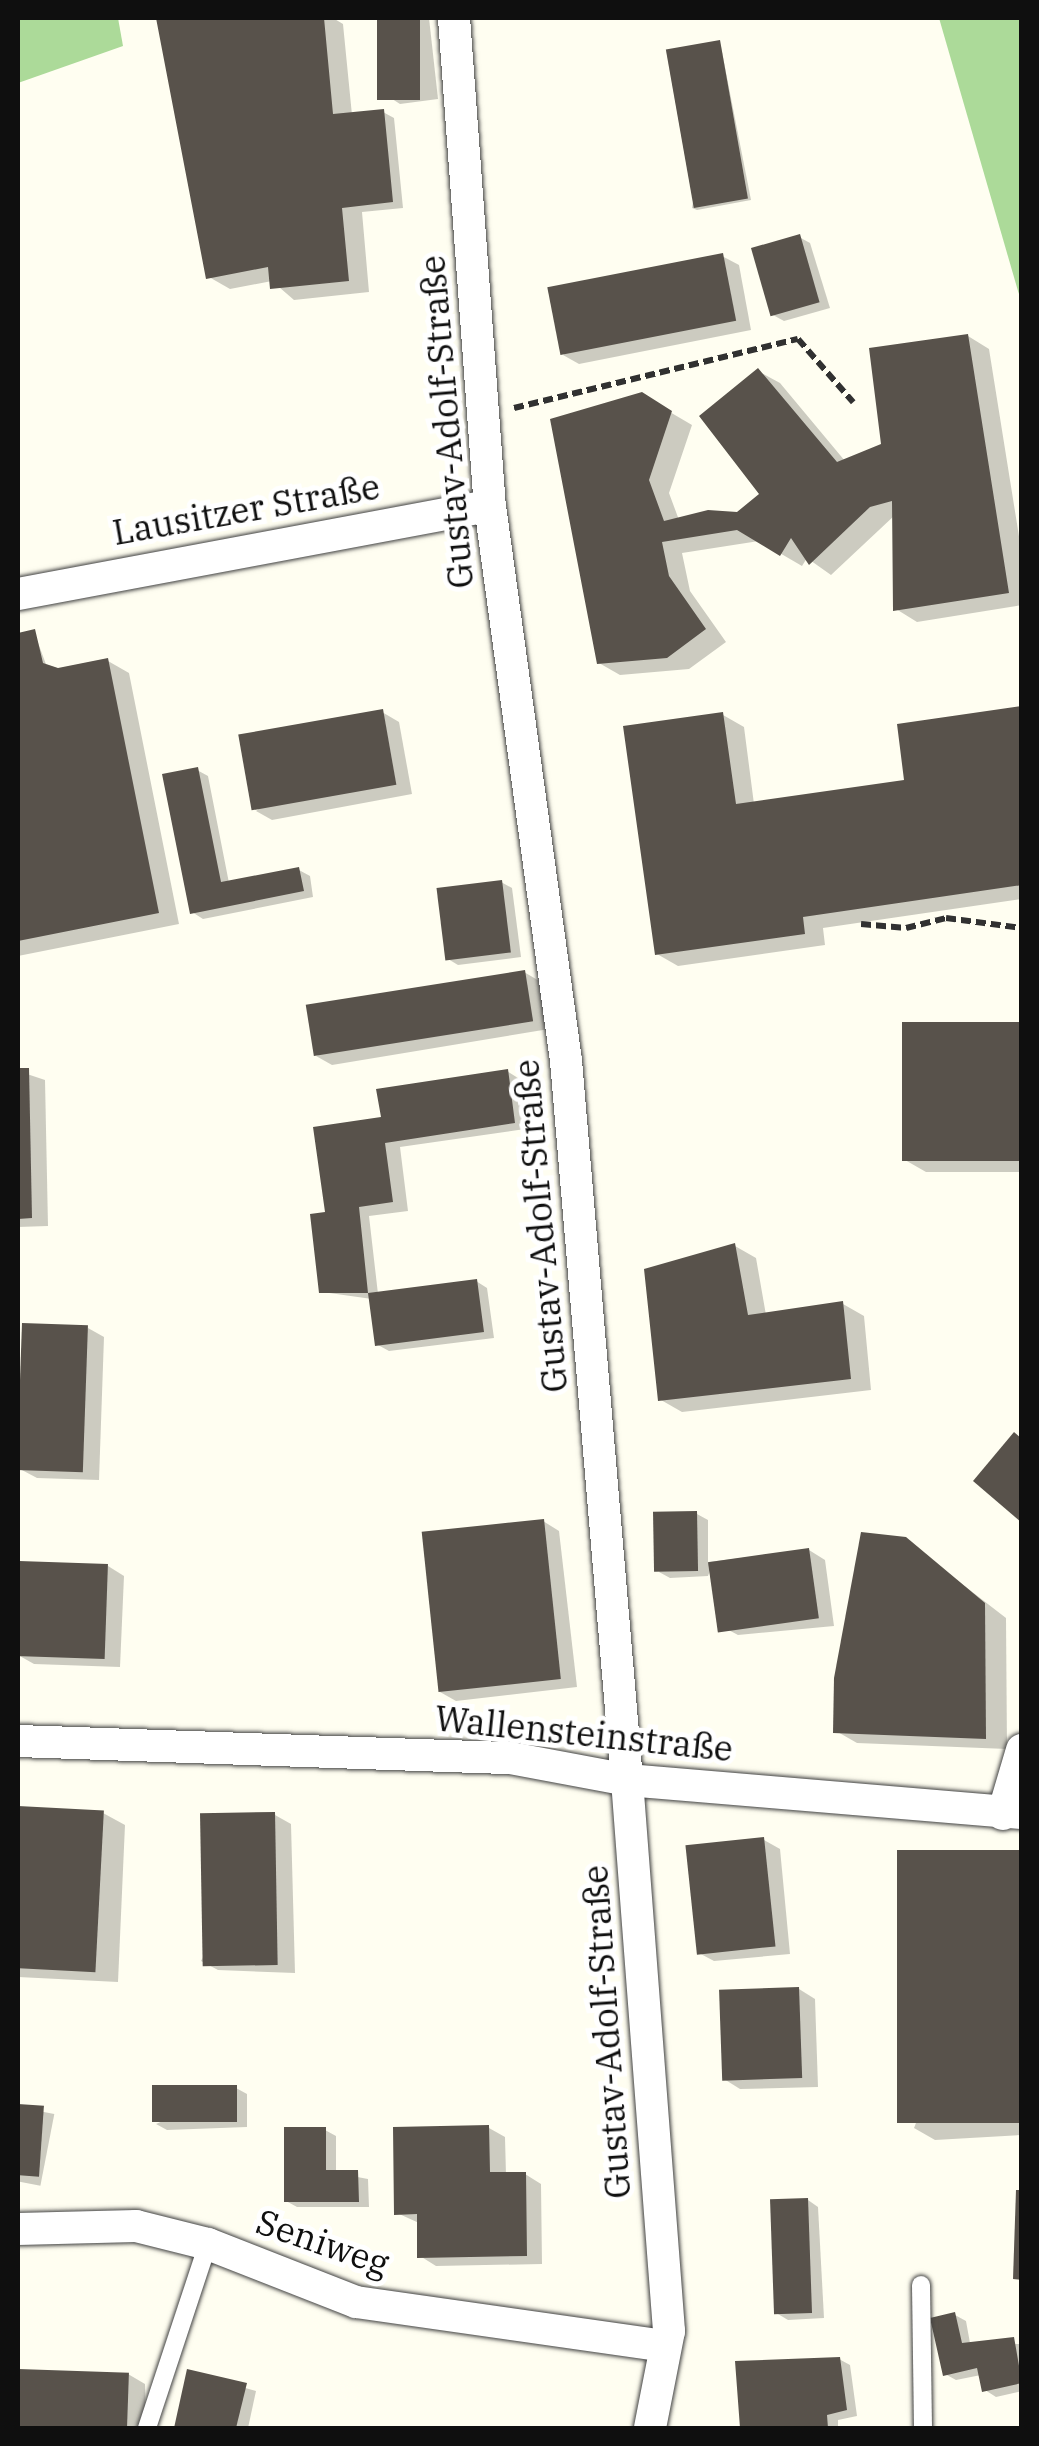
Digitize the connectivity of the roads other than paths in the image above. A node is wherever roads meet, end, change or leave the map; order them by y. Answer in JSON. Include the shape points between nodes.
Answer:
{"nodes":[{"id":1,"x":454,"y":18,"type":"edge"},
{"id":2,"x":490,"y":506,"type":"junction"},
{"id":3,"x":18,"y":594,"type":"edge"},
{"id":4,"x":18,"y":1741,"type":"edge"},
{"id":5,"x":1022,"y":1750,"type":"edge"},
{"id":6,"x":627,"y":1780,"type":"junction"},
{"id":7,"x":1012,"y":1814,"type":"edge"},
{"id":8,"x":18,"y":2229,"type":"edge"},
{"id":9,"x":208,"y":2244,"type":"junction"},
{"id":10,"x":921,"y":2285,"type":"dead end"},
{"id":11,"x":665,"y":2346,"type":"junction"},
{"id":12,"x":147,"y":2428,"type":"edge"},
{"id":13,"x":650,"y":2428,"type":"edge"},
{"id":14,"x":923,"y":2428,"type":"edge"}],
"edges":[{"from":1,"to":2,"type":"street","name":"Gustav-Adolf-Straße"},
{"from":2,"to":3,"type":"street","name":"Lausitzer Straße"},
{"from":2,"to":6,"type":"street","name":"Gustav-Adolf-Straße","via":[[566,1061]]},
{"from":4,"to":6,"type":"street","name":"Wallensteinstraße","via":[[510,1758]]},
{"from":5,"to":7,"type":"street"},
{"from":6,"to":7,"type":"street","name":"Wallensteinstraße"},
{"from":6,"to":11,"type":"street","name":"Gustav-Adolf-Straße"},
{"from":8,"to":9,"type":"street","name":"Seniweg","via":[[136,2226]]},
{"from":9,"to":11,"type":"street","name":"Seniweg","via":[[356,2302]]},
{"from":9,"to":12,"type":"lane"},
{"from":10,"to":14,"type":"lane"},
{"from":11,"to":13,"type":"street","name":"Gustav-Adolf-Straße"}]}
